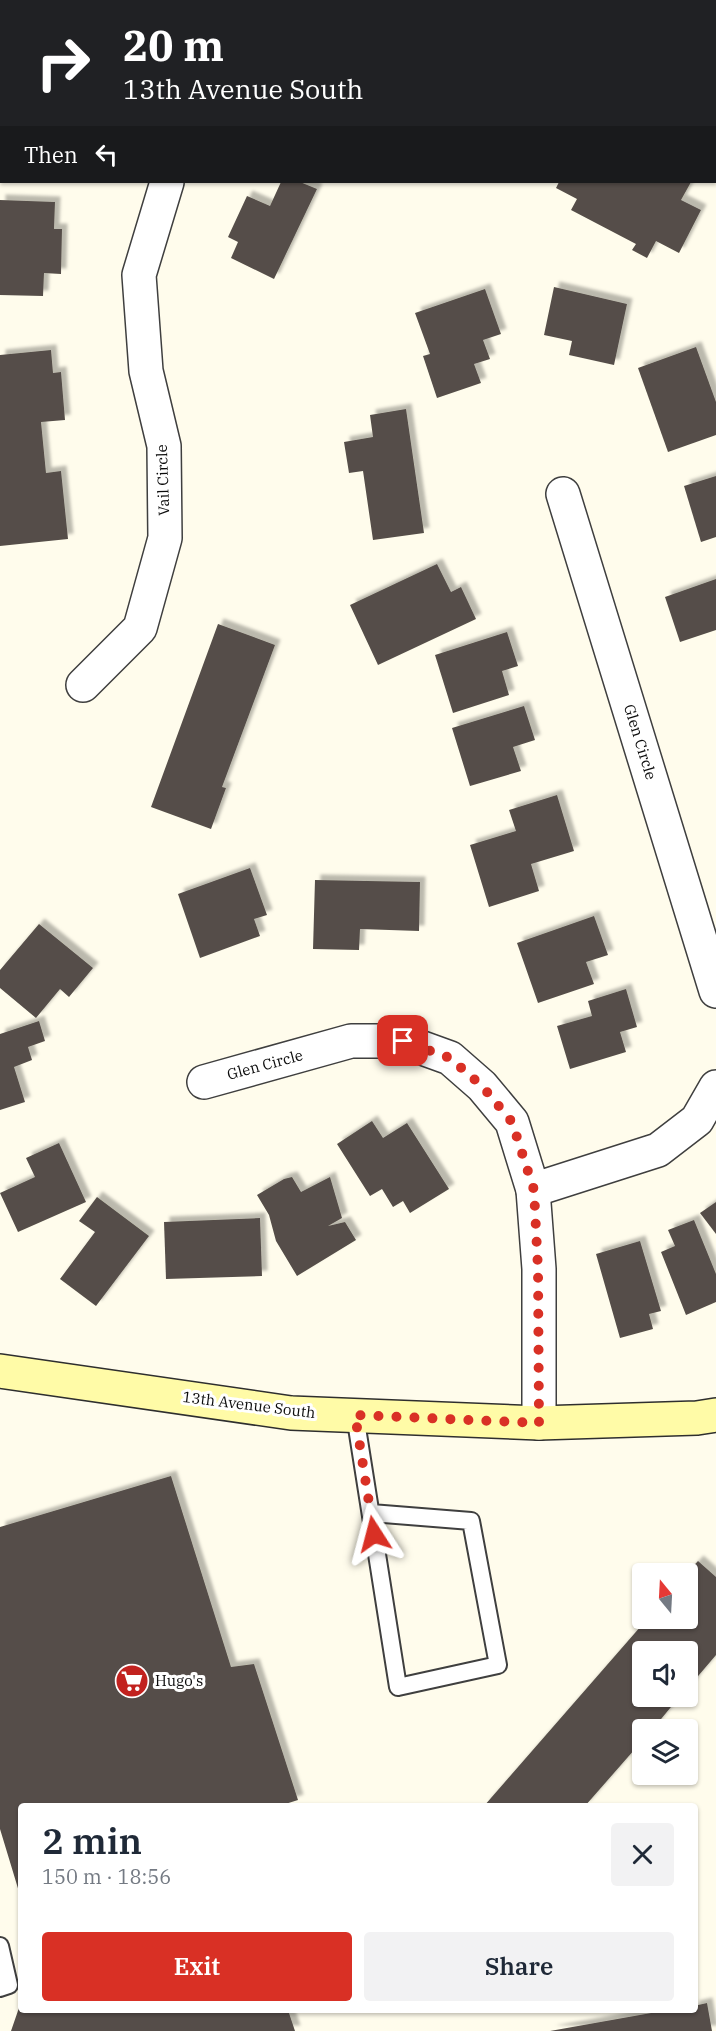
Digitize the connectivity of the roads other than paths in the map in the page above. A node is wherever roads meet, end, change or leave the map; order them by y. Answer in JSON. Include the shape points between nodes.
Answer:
{"nodes":[{"id":1,"x":167,"y":183,"type":"edge"},
{"id":2,"x":563,"y":494,"type":"dead end"},
{"id":3,"x":83,"y":685,"type":"dead end"},
{"id":4,"x":716,"y":991,"type":"edge"},
{"id":5,"x":204,"y":1082,"type":"dead end"},
{"id":6,"x":716,"y":1087,"type":"edge"},
{"id":7,"x":534,"y":1190,"type":"junction"},
{"id":8,"x":0,"y":1371,"type":"edge"},
{"id":9,"x":355,"y":1415,"type":"junction"},
{"id":10,"x":716,"y":1415,"type":"edge"},
{"id":11,"x":539,"y":1423,"type":"junction"},
{"id":12,"x":371,"y":1513,"type":"junction"},
{"id":13,"x":0,"y":1946,"type":"edge"},
{"id":14,"x":0,"y":1988,"type":"edge"}],
"edges":[{"from":1,"to":3,"type":"street","name":"Vail Circle","via":[[139,275],[146,371],[164,446],[165,538],[140,628]]},
{"from":2,"to":4,"type":"street","name":"Glen Circle"},
{"from":5,"to":7,"type":"street","name":"Glen Circle","via":[[351,1041],[403,1041],[450,1058],[482,1086],[512,1122]]},
{"from":6,"to":7,"type":"street","via":[[697,1120],[658,1150]]},
{"from":7,"to":11,"type":"street","name":"Glen Circle"},
{"from":8,"to":9,"type":"street","name":"13th Avenue South","via":[[291,1413]]},
{"from":9,"to":11,"type":"street","name":"13th Avenue South"},
{"from":9,"to":12,"type":"lane"},
{"from":10,"to":11,"type":"street","name":"13th Avenue South"},
{"from":12,"to":12,"type":"lane","via":[[398,1687],[498,1665],[471,1521]]},
{"from":13,"to":14,"type":"lane","via":[[9,1985]]}]}
